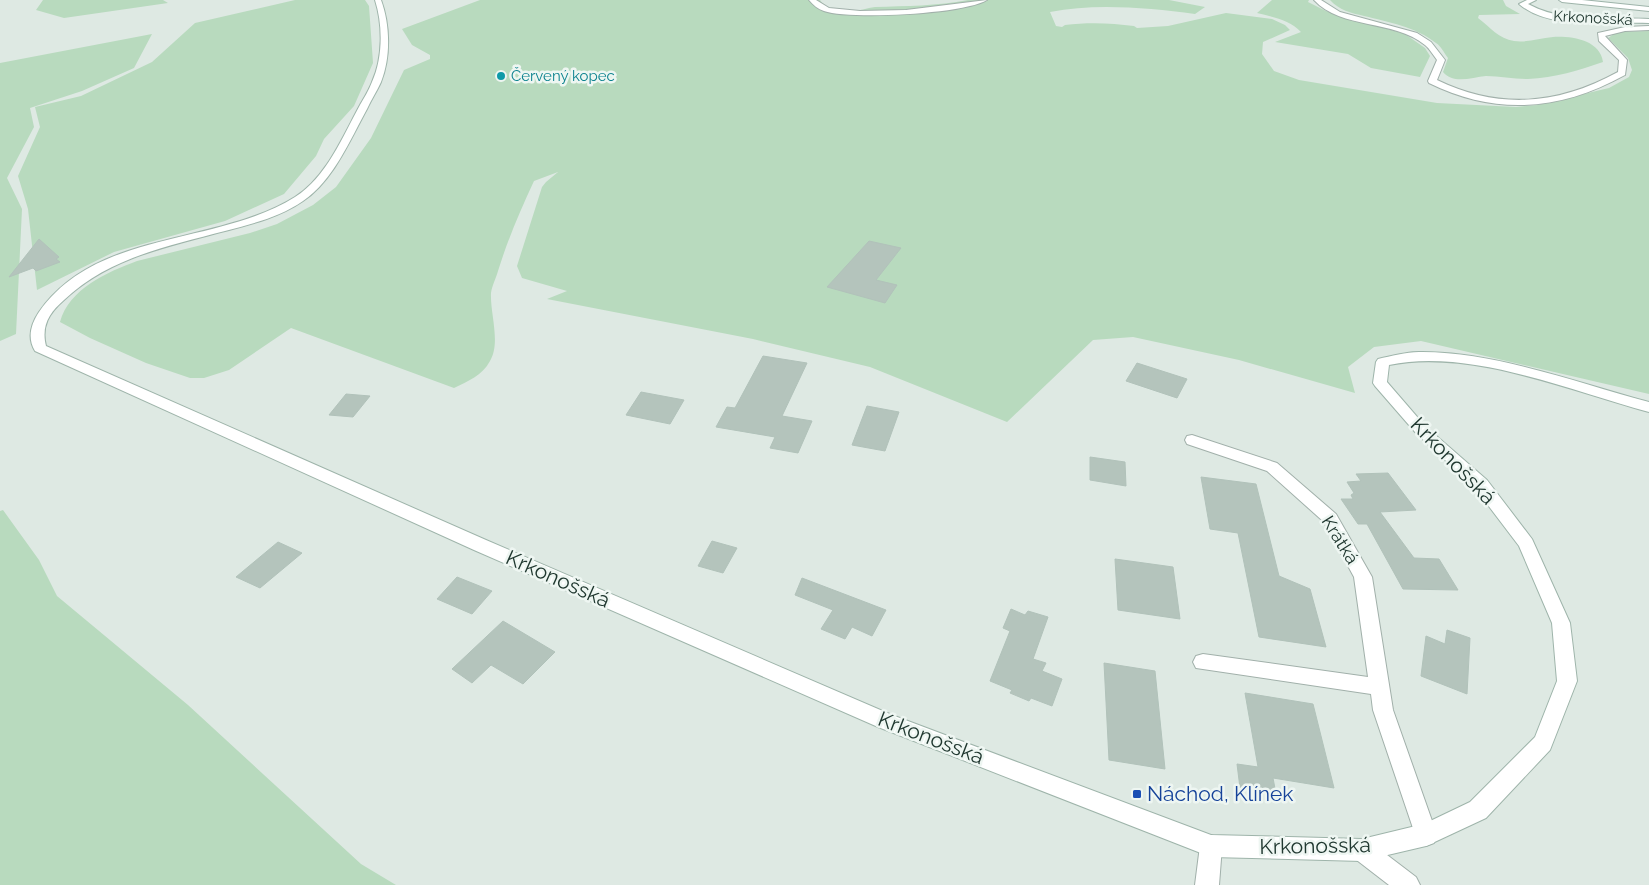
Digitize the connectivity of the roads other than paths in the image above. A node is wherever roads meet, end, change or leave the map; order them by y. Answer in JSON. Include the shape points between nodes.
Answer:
{"nodes":[{"id":1,"x":378,"y":0,"type":"edge"},
{"id":2,"x":812,"y":0,"type":"edge"},
{"id":3,"x":984,"y":0,"type":"edge"},
{"id":4,"x":1317,"y":0,"type":"edge"},
{"id":5,"x":1533,"y":0,"type":"edge"},
{"id":6,"x":1562,"y":0,"type":"edge"},
{"id":7,"x":1649,"y":9,"type":"edge"},
{"id":8,"x":1649,"y":21,"type":"edge"},
{"id":9,"x":1649,"y":28,"type":"edge"},
{"id":10,"x":1649,"y":407,"type":"edge"},
{"id":11,"x":1192,"y":440,"type":"dead end"},
{"id":12,"x":1203,"y":662,"type":"dead end"},
{"id":13,"x":1380,"y":687,"type":"junction"},
{"id":14,"x":1426,"y":835,"type":"junction"},
{"id":15,"x":1211,"y":846,"type":"junction"},
{"id":16,"x":1362,"y":850,"type":"junction"},
{"id":17,"x":1206,"y":885,"type":"edge"},
{"id":18,"x":1408,"y":885,"type":"edge"}],
"edges":[{"from":1,"to":15,"type":"street","name":"Krkonošská","via":[[384,36],[377,81],[319,182],[280,210],[135,252],[81,279],[44,313],[36,331],[40,348],[480,545],[885,721]]},
{"from":2,"to":3,"type":"street","via":[[828,10],[874,13],[939,8]]},
{"from":4,"to":9,"type":"street","via":[[1340,13],[1398,28],[1426,42],[1441,60],[1432,81],[1446,90],[1495,103],[1542,101],[1582,93],[1604,84],[1622,73],[1623,60],[1601,34]]},
{"from":5,"to":8,"type":"street","name":"Krkonošská","via":[[1522,4],[1543,15],[1562,19]]},
{"from":6,"to":7,"type":"street"},
{"from":10,"to":14,"type":"street","name":"Krkonošská","via":[[1465,360],[1419,356],[1383,362],[1380,383],[1420,429],[1481,484],[1526,544],[1561,623],[1566,672],[1566,681],[1542,743],[1478,810]]},
{"from":11,"to":13,"type":"street","name":"Krátká","via":[[1272,467],[1330,518],[1363,577]]},
{"from":12,"to":13,"type":"street"},
{"from":13,"to":14,"type":"street","name":"Krátká","via":[[1383,710]]},
{"from":14,"to":16,"type":"street","name":"Krkonošská"},
{"from":15,"to":16,"type":"street","name":"Krkonošská"},
{"from":15,"to":17,"type":"street"},
{"from":16,"to":18,"type":"street"}]}
